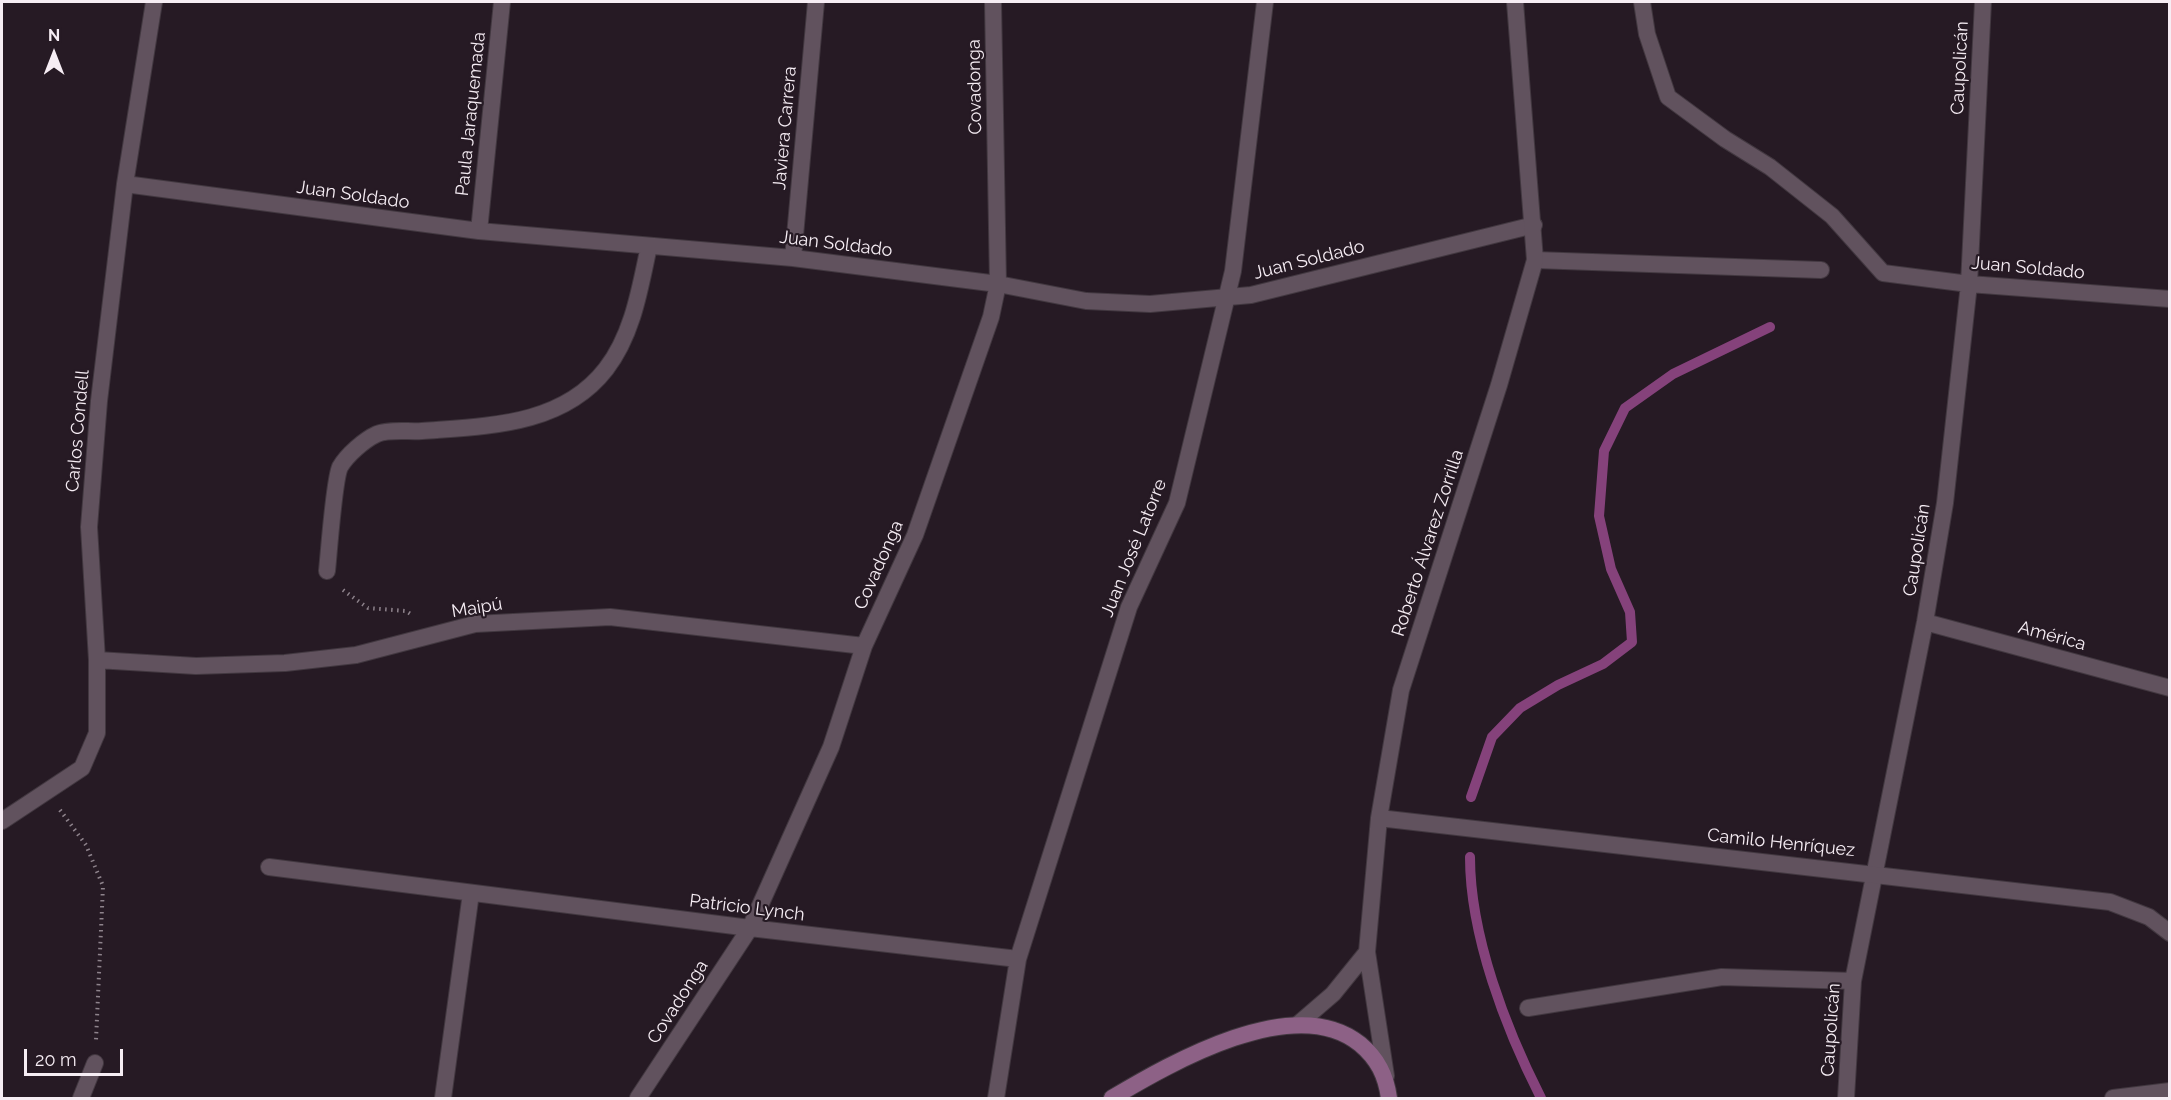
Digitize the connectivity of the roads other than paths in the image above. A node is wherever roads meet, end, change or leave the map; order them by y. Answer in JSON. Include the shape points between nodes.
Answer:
{"nodes":[{"id":1,"x":154,"y":2,"type":"edge"},
{"id":2,"x":502,"y":2,"type":"edge"},
{"id":3,"x":816,"y":2,"type":"edge"},
{"id":4,"x":993,"y":2,"type":"edge"},
{"id":5,"x":1265,"y":2,"type":"edge"},
{"id":6,"x":1515,"y":2,"type":"edge"},
{"id":7,"x":1642,"y":2,"type":"edge"},
{"id":8,"x":1983,"y":2,"type":"edge"},
{"id":9,"x":125,"y":184,"type":"junction"},
{"id":10,"x":1534,"y":225,"type":"junction"},
{"id":11,"x":479,"y":231,"type":"junction"},
{"id":12,"x":649,"y":246,"type":"junction"},
{"id":13,"x":793,"y":258,"type":"junction"},
{"id":14,"x":1535,"y":260,"type":"junction"},
{"id":15,"x":1821,"y":270,"type":"dead end"},
{"id":16,"x":998,"y":284,"type":"junction"},
{"id":17,"x":1969,"y":284,"type":"junction"},
{"id":18,"x":1226,"y":298,"type":"junction"},
{"id":19,"x":2169,"y":299,"type":"edge"},
{"id":20,"x":327,"y":571,"type":"road end"},
{"id":21,"x":1924,"y":622,"type":"junction"},
{"id":22,"x":864,"y":646,"type":"junction"},
{"id":23,"x":97,"y":660,"type":"junction"},
{"id":24,"x":2169,"y":688,"type":"edge"},
{"id":25,"x":1379,"y":818,"type":"junction"},
{"id":26,"x":2,"y":821,"type":"edge"},
{"id":27,"x":269,"y":867,"type":"dead end"},
{"id":28,"x":1873,"y":873,"type":"junction"},
{"id":29,"x":471,"y":892,"type":"junction"},
{"id":30,"x":750,"y":928,"type":"junction"},
{"id":31,"x":2169,"y":933,"type":"edge"},
{"id":32,"x":1366,"y":952,"type":"junction"},
{"id":33,"x":1018,"y":959,"type":"junction"},
{"id":34,"x":1853,"y":981,"type":"junction"},
{"id":35,"x":1528,"y":1008,"type":"dead end"},
{"id":36,"x":1297,"y":1025,"type":"junction"},
{"id":37,"x":95,"y":1063,"type":"road end"},
{"id":38,"x":1387,"y":1079,"type":"junction"},
{"id":39,"x":2169,"y":1091,"type":"edge"},
{"id":40,"x":81,"y":1098,"type":"edge"},
{"id":41,"x":443,"y":1098,"type":"edge"},
{"id":42,"x":638,"y":1098,"type":"edge"},
{"id":43,"x":996,"y":1098,"type":"edge"},
{"id":44,"x":1112,"y":1098,"type":"edge"},
{"id":45,"x":1389,"y":1098,"type":"edge"},
{"id":46,"x":1846,"y":1098,"type":"edge"},
{"id":47,"x":2113,"y":1098,"type":"edge"}],
"edges":[{"from":1,"to":9,"type":"street","name":"Carlos Condell"},
{"from":2,"to":11,"type":"street","name":"Paula Jaraquemada"},
{"from":3,"to":13,"type":"street","name":"Javiera Carrera"},
{"from":4,"to":16,"type":"street","name":"Covadonga"},
{"from":5,"to":18,"type":"street","name":"Juan José Latorre","via":[[1233,272]]},
{"from":6,"to":10,"type":"street","name":"Roberto Álvarez Zorrilla"},
{"from":7,"to":17,"type":"street","name":"Juan Soldado","via":[[1647,34],[1668,98],[1770,167],[1832,216],[1883,273]]},
{"from":8,"to":17,"type":"street","name":"Caupolicán"},
{"from":9,"to":11,"type":"street","name":"Juan Soldado"},
{"from":9,"to":23,"type":"street","name":"Carlos Condell","via":[[99,401],[89,527]]},
{"from":10,"to":14,"type":"street","name":"Roberto Álvarez Zorrilla"},
{"from":10,"to":18,"type":"street","name":"Juan Soldado"},
{"from":11,"to":12,"type":"street","name":"Juan Soldado"},
{"from":12,"to":13,"type":"street","name":"Juan Soldado"},
{"from":12,"to":20,"type":"street","via":[[636,304],[622,342],[606,369],[587,389],[555,409],[521,421],[378,434],[352,452],[339,469]]},
{"from":13,"to":16,"type":"street","name":"Juan Soldado"},
{"from":14,"to":15,"type":"street"},
{"from":14,"to":25,"type":"street","name":"Roberto Álvarez Zorrilla","via":[[1499,386],[1401,690]]},
{"from":16,"to":18,"type":"street","name":"Juan Soldado","via":[[1096,301],[1150,304]]},
{"from":16,"to":22,"type":"street","name":"Covadonga","via":[[991,317],[915,535]]},
{"from":17,"to":19,"type":"street","name":"Juan Soldado"},
{"from":17,"to":21,"type":"street","name":"Caupolicán","via":[[1945,503]]},
{"from":18,"to":33,"type":"street","name":"Juan José Latorre","via":[[1177,503],[1128,607]]},
{"from":21,"to":24,"type":"street","name":"América"},
{"from":21,"to":28,"type":"street","name":"Caupolicán"},
{"from":22,"to":23,"type":"street","name":"Maipú","via":[[610,617],[475,624],[356,655],[285,663],[196,666]]},
{"from":22,"to":30,"type":"street","name":"Covadonga","via":[[831,747]]},
{"from":23,"to":26,"type":"street","name":"Carlos Condell","via":[[97,733],[82,768]]},
{"from":25,"to":28,"type":"street","name":"Camilo Henríquez"},
{"from":25,"to":32,"type":"street","name":"Roberto Álvarez Zorrilla"},
{"from":27,"to":29,"type":"street","name":"Patricio Lynch"},
{"from":28,"to":31,"type":"street","name":"Camilo Henríquez","via":[[2110,902],[2149,917]]},
{"from":28,"to":34,"type":"street","name":"Caupolicán"},
{"from":29,"to":30,"type":"street","name":"Patricio Lynch"},
{"from":29,"to":41,"type":"street"},
{"from":30,"to":33,"type":"street","name":"Patricio Lynch"},
{"from":30,"to":42,"type":"street","name":"Covadonga"},
{"from":32,"to":36,"type":"street","via":[[1333,994]]},
{"from":32,"to":38,"type":"street","name":"Roberto Álvarez Zorrilla"},
{"from":33,"to":43,"type":"street","name":"Juan José Latorre"},
{"from":34,"to":35,"type":"street","via":[[1722,977]]},
{"from":34,"to":46,"type":"street","name":"Caupolicán"},
{"from":36,"to":38,"type":"main road","via":[[1340,1032],[1354,1039],[1375,1059]]},
{"from":36,"to":44,"type":"main road","via":[[1222,1042]]},
{"from":37,"to":40,"type":"street"},
{"from":38,"to":45,"type":"main road","name":"Roberto Álvarez Zorrilla"},
{"from":39,"to":47,"type":"street"}]}
